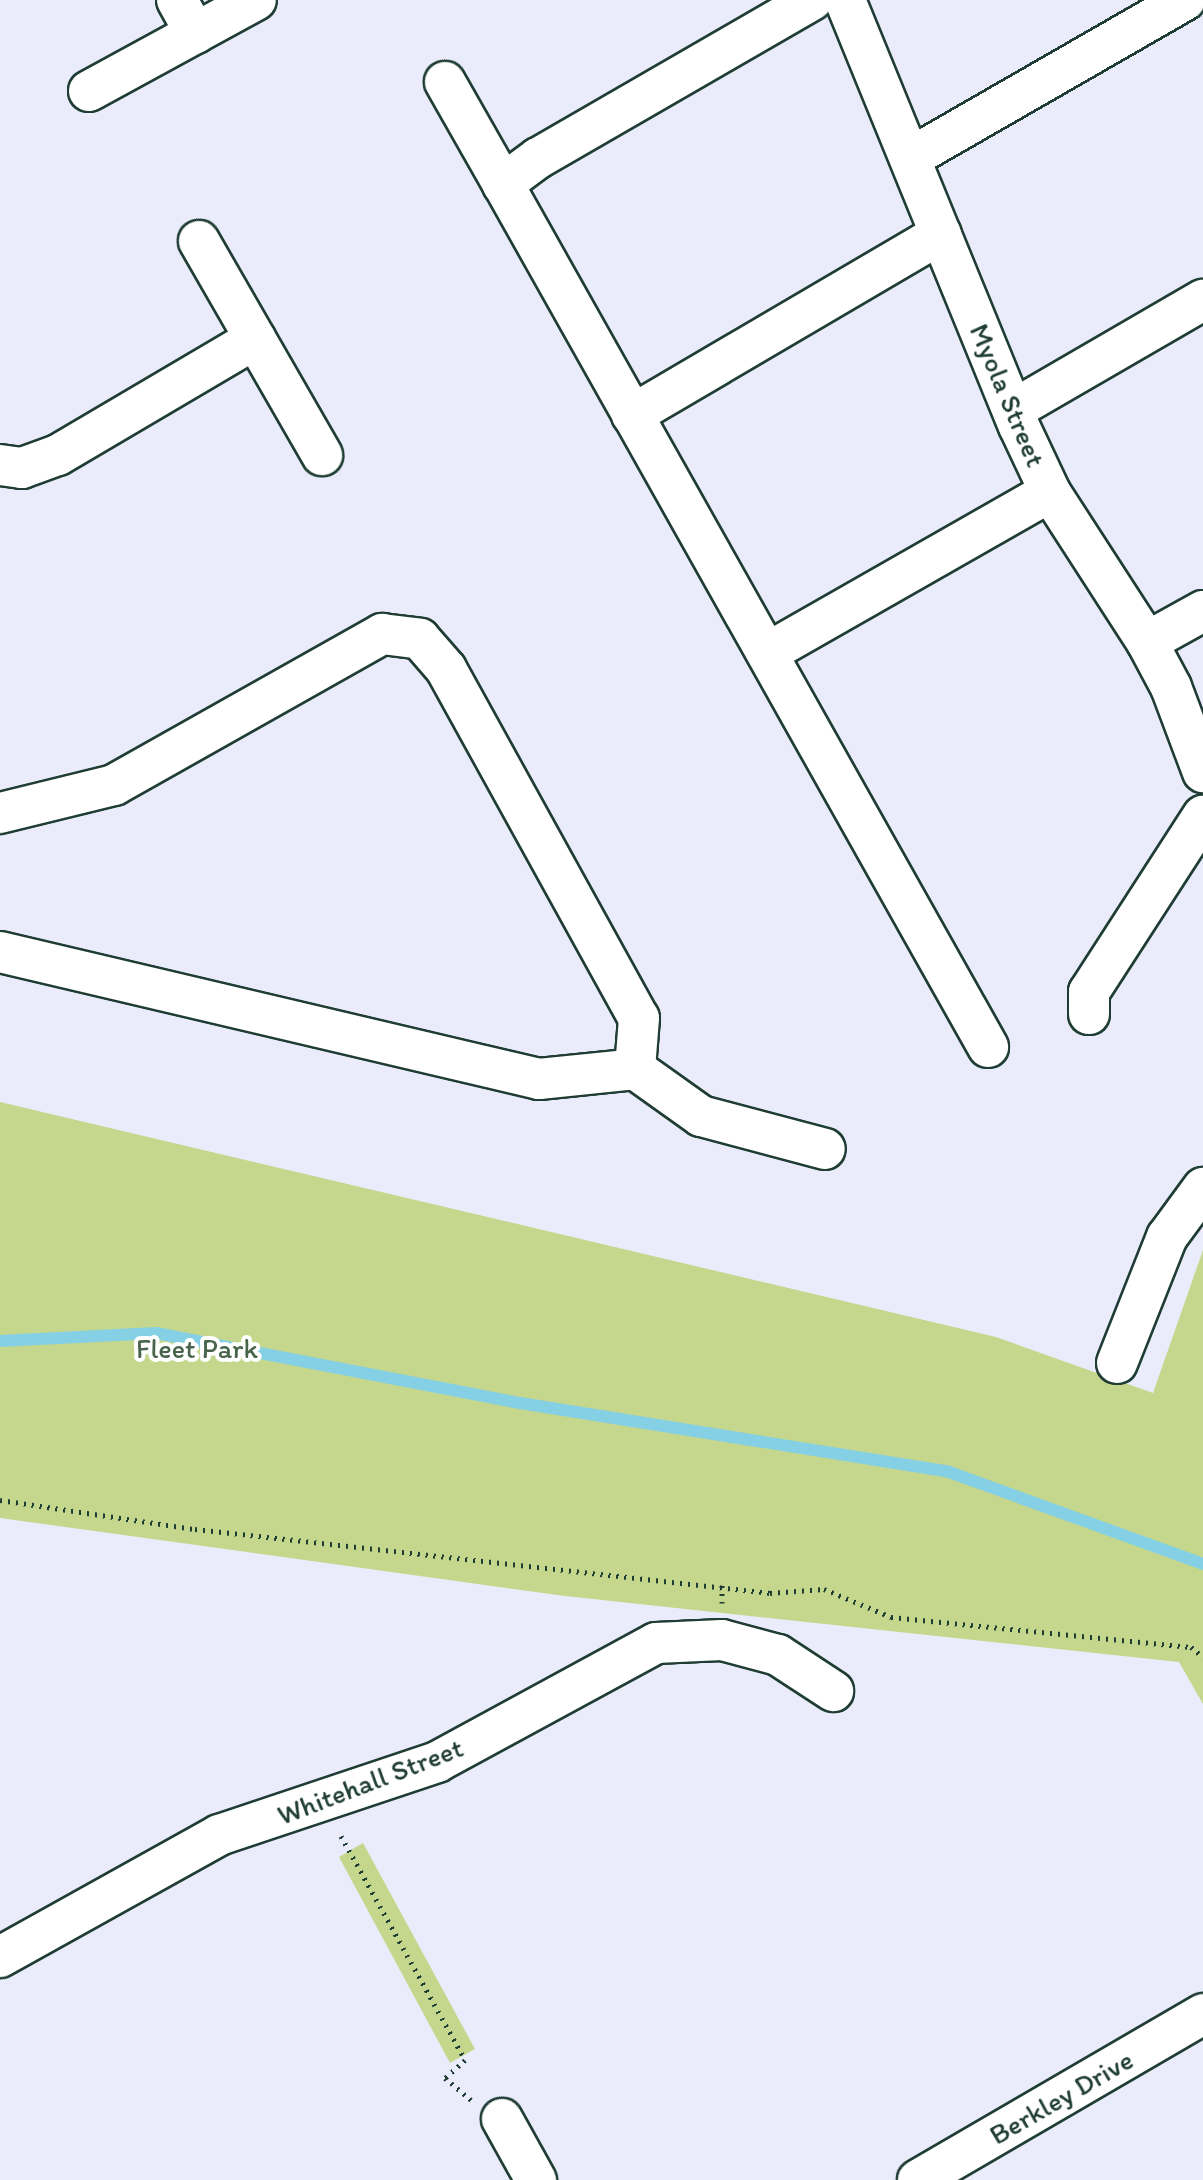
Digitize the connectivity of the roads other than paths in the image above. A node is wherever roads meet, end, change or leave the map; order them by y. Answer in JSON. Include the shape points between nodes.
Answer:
{"nodes":[{"id":1,"x":256,"y":0,"type":"edge"},
{"id":2,"x":812,"y":0,"type":"edge"},
{"id":3,"x":845,"y":0,"type":"edge"},
{"id":4,"x":1185,"y":0,"type":"edge"},
{"id":5,"x":186,"y":17,"type":"edge"},
{"id":6,"x":445,"y":82,"type":"dead end"},
{"id":7,"x":89,"y":91,"type":"dead end"},
{"id":8,"x":910,"y":158,"type":"junction"},
{"id":9,"x":503,"y":184,"type":"junction"},
{"id":10,"x":941,"y":234,"type":"junction"},
{"id":11,"x":199,"y":241,"type":"dead end"},
{"id":12,"x":1203,"y":300,"type":"edge"},
{"id":13,"x":255,"y":339,"type":"junction"},
{"id":14,"x":1013,"y":410,"type":"junction"},
{"id":15,"x":632,"y":415,"type":"junction"},
{"id":16,"x":322,"y":455,"type":"dead end"},
{"id":17,"x":0,"y":465,"type":"edge"},
{"id":18,"x":1050,"y":492,"type":"junction"},
{"id":19,"x":1203,"y":611,"type":"edge"},
{"id":20,"x":1147,"y":642,"type":"junction"},
{"id":21,"x":769,"y":652,"type":"junction"},
{"id":22,"x":1203,"y":772,"type":"edge"},
{"id":23,"x":0,"y":813,"type":"edge"},
{"id":24,"x":1203,"y":816,"type":"edge"},
{"id":25,"x":0,"y":952,"type":"edge"},
{"id":26,"x":1089,"y":1014,"type":"dead end"},
{"id":27,"x":988,"y":1047,"type":"dead end"},
{"id":28,"x":635,"y":1069,"type":"junction"},
{"id":29,"x":825,"y":1149,"type":"dead end"},
{"id":30,"x":1203,"y":1188,"type":"edge"},
{"id":31,"x":1117,"y":1363,"type":"dead end"},
{"id":32,"x":833,"y":1691,"type":"dead end"},
{"id":33,"x":0,"y":1957,"type":"edge"},
{"id":34,"x":1203,"y":2014,"type":"edge"},
{"id":35,"x":502,"y":2119,"type":"road end"},
{"id":36,"x":536,"y":2180,"type":"edge"},
{"id":37,"x":918,"y":2180,"type":"edge"}],
"edges":[{"from":1,"to":5,"type":"street"},
{"from":2,"to":9,"type":"street","via":[[538,158]]},
{"from":3,"to":8,"type":"street","name":"Myola Street"},
{"from":4,"to":8,"type":"street"},
{"from":5,"to":7,"type":"street"},
{"from":6,"to":9,"type":"street"},
{"from":8,"to":10,"type":"street","name":"Myola Street"},
{"from":9,"to":15,"type":"street"},
{"from":10,"to":14,"type":"street","name":"Myola Street"},
{"from":10,"to":15,"type":"street"},
{"from":11,"to":13,"type":"street"},
{"from":12,"to":14,"type":"street"},
{"from":13,"to":16,"type":"street"},
{"from":13,"to":17,"type":"street","via":[[58,455],[22,468]]},
{"from":14,"to":18,"type":"street","name":"Myola Street"},
{"from":15,"to":21,"type":"street"},
{"from":18,"to":20,"type":"street","name":"Myola Street"},
{"from":18,"to":21,"type":"street"},
{"from":19,"to":20,"type":"street"},
{"from":20,"to":22,"type":"street","name":"Myola Street","via":[[1171,687]]},
{"from":21,"to":27,"type":"street"},
{"from":23,"to":28,"type":"street","via":[[114,785],[382,634],[420,639],[446,669],[639,1018]]},
{"from":24,"to":26,"type":"street","via":[[1089,992]]},
{"from":25,"to":28,"type":"street","via":[[539,1079]]},
{"from":28,"to":29,"type":"street","via":[[701,1116]]},
{"from":30,"to":31,"type":"street","via":[[1167,1237]]},
{"from":32,"to":33,"type":"street","name":"Whitehall Street","via":[[764,1651],[722,1640],[656,1643],[437,1762],[219,1835]]},
{"from":34,"to":37,"type":"street","name":"Berkley Drive"},
{"from":35,"to":36,"type":"street"}]}
